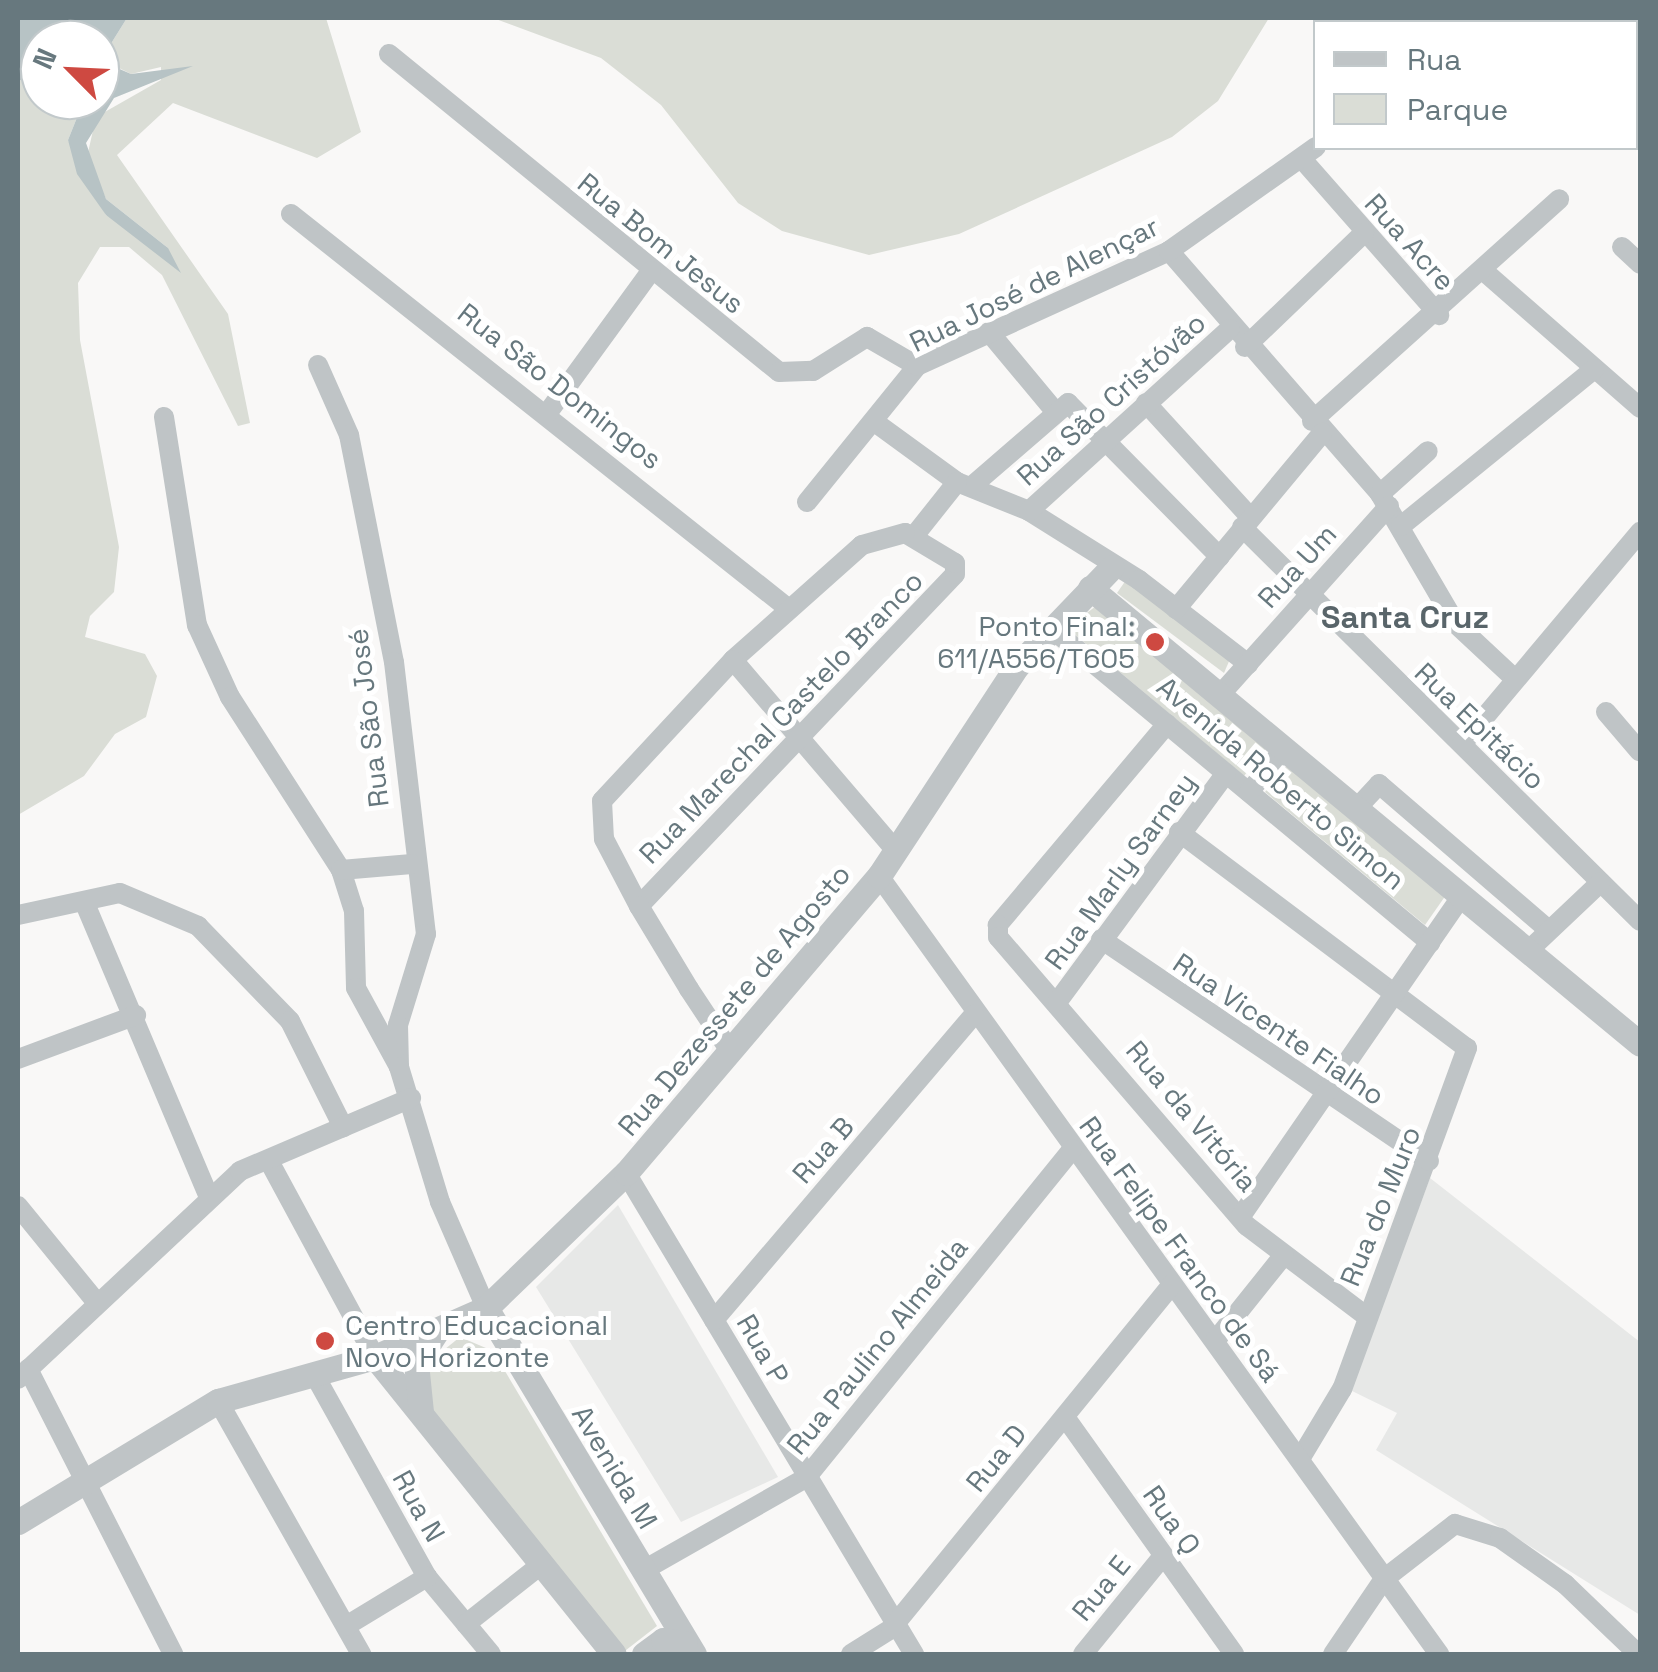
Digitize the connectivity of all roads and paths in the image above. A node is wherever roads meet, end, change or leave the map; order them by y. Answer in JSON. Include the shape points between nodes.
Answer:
{"nodes":[{"id":1,"x":389,"y":54,"type":"dead end"},
{"id":2,"x":1309,"y":153,"type":"edge"},
{"id":3,"x":1559,"y":199,"type":"dead end"},
{"id":4,"x":291,"y":214,"type":"dead end"},
{"id":5,"x":1364,"y":233,"type":"junction"},
{"id":6,"x":1622,"y":247,"type":"dead end"},
{"id":7,"x":1169,"y":251,"type":"junction"},
{"id":8,"x":1640,"y":264,"type":"edge"},
{"id":9,"x":1492,"y":267,"type":"junction"},
{"id":10,"x":651,"y":271,"type":"junction"},
{"id":11,"x":1438,"y":315,"type":"junction"},
{"id":12,"x":1230,"y":328,"type":"junction"},
{"id":13,"x":989,"y":332,"type":"junction"},
{"id":14,"x":1245,"y":347,"type":"junction"},
{"id":15,"x":318,"y":366,"type":"dead end"},
{"id":16,"x":917,"y":366,"type":"junction"},
{"id":17,"x":1594,"y":369,"type":"junction"},
{"id":18,"x":1146,"y":403,"type":"junction"},
{"id":19,"x":1640,"y":408,"type":"edge"},
{"id":20,"x":1054,"y":410,"type":"junction"},
{"id":21,"x":549,"y":412,"type":"junction"},
{"id":22,"x":164,"y":417,"type":"dead end"},
{"id":23,"x":876,"y":423,"type":"junction"},
{"id":24,"x":1317,"y":427,"type":"junction"},
{"id":25,"x":1105,"y":438,"type":"junction"},
{"id":26,"x":1428,"y":451,"type":"dead end"},
{"id":27,"x":964,"y":484,"type":"junction"},
{"id":28,"x":1384,"y":500,"type":"junction"},
{"id":29,"x":807,"y":502,"type":"dead end"},
{"id":30,"x":1029,"y":511,"type":"junction"},
{"id":31,"x":1246,"y":522,"type":"junction"},
{"id":32,"x":1401,"y":526,"type":"junction"},
{"id":33,"x":1640,"y":532,"type":"edge"},
{"id":34,"x":914,"y":536,"type":"junction"},
{"id":35,"x":1220,"y":557,"type":"junction"},
{"id":36,"x":1112,"y":567,"type":"junction"},
{"id":37,"x":1090,"y":588,"type":"junction"},
{"id":38,"x":1312,"y":589,"type":"junction"},
{"id":39,"x":1176,"y":608,"type":"junction"},
{"id":40,"x":789,"y":609,"type":"junction"},
{"id":41,"x":1051,"y":628,"type":"junction"},
{"id":42,"x":733,"y":660,"type":"junction"},
{"id":43,"x":1248,"y":664,"type":"junction"},
{"id":44,"x":1515,"y":679,"type":"junction"},
{"id":45,"x":1219,"y":696,"type":"junction"},
{"id":46,"x":1606,"y":712,"type":"dead end"},
{"id":47,"x":1167,"y":724,"type":"junction"},
{"id":48,"x":796,"y":736,"type":"junction"},
{"id":49,"x":1462,"y":744,"type":"junction"},
{"id":50,"x":1284,"y":749,"type":"junction"},
{"id":51,"x":1640,"y":752,"type":"edge"},
{"id":52,"x":1226,"y":774,"type":"junction"},
{"id":53,"x":1249,"y":792,"type":"junction"},
{"id":54,"x":1356,"y":809,"type":"junction"},
{"id":55,"x":1179,"y":832,"type":"junction"},
{"id":56,"x":1450,"y":845,"type":"junction"},
{"id":57,"x":892,"y":846,"type":"junction"},
{"id":58,"x":412,"y":864,"type":"junction"},
{"id":59,"x":1428,"y":869,"type":"junction"},
{"id":60,"x":341,"y":870,"type":"junction"},
{"id":61,"x":879,"y":876,"type":"junction"},
{"id":62,"x":1601,"y":882,"type":"junction"},
{"id":63,"x":1462,"y":896,"type":"junction"},
{"id":64,"x":86,"y":906,"type":"junction"},
{"id":65,"x":639,"y":906,"type":"junction"},
{"id":66,"x":18,"y":915,"type":"edge"},
{"id":67,"x":1640,"y":921,"type":"edge"},
{"id":68,"x":1550,"y":930,"type":"junction"},
{"id":69,"x":1101,"y":939,"type":"junction"},
{"id":70,"x":1430,"y":943,"type":"junction"},
{"id":71,"x":1528,"y":951,"type":"junction"},
{"id":72,"x":1398,"y":996,"type":"junction"},
{"id":73,"x":1058,"y":1001,"type":"junction"},
{"id":74,"x":136,"y":1014,"type":"junction"},
{"id":75,"x":974,"y":1016,"type":"junction"},
{"id":76,"x":1640,"y":1044,"type":"edge"},
{"id":77,"x":730,"y":1051,"type":"junction"},
{"id":78,"x":18,"y":1060,"type":"edge"},
{"id":79,"x":399,"y":1068,"type":"junction"},
{"id":80,"x":411,"y":1098,"type":"junction"},
{"id":81,"x":1326,"y":1098,"type":"junction"},
{"id":82,"x":343,"y":1127,"type":"junction"},
{"id":83,"x":1072,"y":1149,"type":"junction"},
{"id":84,"x":269,"y":1161,"type":"junction"},
{"id":85,"x":1429,"y":1161,"type":"junction"},
{"id":86,"x":626,"y":1173,"type":"junction"},
{"id":87,"x":208,"y":1195,"type":"junction"},
{"id":88,"x":1241,"y":1216,"type":"junction"},
{"id":89,"x":21,"y":1220,"type":"edge"},
{"id":90,"x":1284,"y":1256,"type":"junction"},
{"id":91,"x":1172,"y":1284,"type":"junction"},
{"id":92,"x":97,"y":1303,"type":"junction"},
{"id":93,"x":486,"y":1308,"type":"junction"},
{"id":94,"x":1366,"y":1316,"type":"junction"},
{"id":95,"x":714,"y":1320,"type":"junction"},
{"id":96,"x":444,"y":1327,"type":"junction"},
{"id":97,"x":1215,"y":1341,"type":"junction"},
{"id":98,"x":511,"y":1349,"type":"junction"},
{"id":99,"x":374,"y":1358,"type":"junction"},
{"id":100,"x":23,"y":1374,"type":"edge"},
{"id":101,"x":314,"y":1374,"type":"junction"},
{"id":102,"x":218,"y":1401,"type":"junction"},
{"id":103,"x":1065,"y":1416,"type":"junction"},
{"id":104,"x":423,"y":1417,"type":"junction"},
{"id":105,"x":1300,"y":1459,"type":"junction"},
{"id":106,"x":84,"y":1478,"type":"junction"},
{"id":107,"x":806,"y":1478,"type":"junction"},
{"id":108,"x":18,"y":1522,"type":"edge"},
{"id":109,"x":1162,"y":1556,"type":"junction"},
{"id":110,"x":542,"y":1564,"type":"junction"},
{"id":111,"x":642,"y":1571,"type":"junction"},
{"id":112,"x":427,"y":1577,"type":"junction"},
{"id":113,"x":1384,"y":1580,"type":"junction"},
{"id":114,"x":466,"y":1624,"type":"junction"},
{"id":115,"x":346,"y":1626,"type":"junction"},
{"id":116,"x":891,"y":1629,"type":"junction"},
{"id":117,"x":690,"y":1649,"type":"edge"},
{"id":118,"x":173,"y":1654,"type":"edge"},
{"id":119,"x":361,"y":1654,"type":"edge"},
{"id":120,"x":492,"y":1654,"type":"edge"},
{"id":121,"x":614,"y":1654,"type":"edge"},
{"id":122,"x":644,"y":1654,"type":"edge"},
{"id":123,"x":851,"y":1654,"type":"edge"},
{"id":124,"x":914,"y":1654,"type":"edge"},
{"id":125,"x":1082,"y":1654,"type":"edge"},
{"id":126,"x":1234,"y":1654,"type":"edge"},
{"id":127,"x":1333,"y":1654,"type":"edge"},
{"id":128,"x":1439,"y":1654,"type":"edge"},
{"id":129,"x":1638,"y":1654,"type":"edge"}],
"edges":[{"from":1,"to":10,"type":"street","name":"Rua Bom Jesus"},
{"from":2,"to":5,"type":"street","name":"Rua Acre"},
{"from":2,"to":7,"type":"street","name":"Rua José de Alençar"},
{"from":3,"to":9,"type":"street"},
{"from":4,"to":21,"type":"street","name":"Rua São Domingos"},
{"from":5,"to":11,"type":"street","name":"Rua Acre"},
{"from":5,"to":14,"type":"street","name":"Rua São Cristóvão"},
{"from":6,"to":8,"type":"street"},
{"from":7,"to":12,"type":"street"},
{"from":7,"to":13,"type":"street","name":"Rua José de Alençar"},
{"from":9,"to":11,"type":"street"},
{"from":9,"to":17,"type":"street"},
{"from":10,"to":16,"type":"street","name":"Rua Bom Jesus","via":[[779,372],[813,371],[867,337]]},
{"from":10,"to":21,"type":"street"},
{"from":11,"to":24,"type":"street"},
{"from":12,"to":14,"type":"street"},
{"from":12,"to":18,"type":"street","name":"Rua São Cristóvão"},
{"from":13,"to":16,"type":"street","name":"Rua José de Alençar"},
{"from":13,"to":20,"type":"street"},
{"from":14,"to":24,"type":"street"},
{"from":15,"to":58,"type":"street","name":"Rua São José","via":[[348,436],[394,662]]},
{"from":16,"to":23,"type":"street","name":"Rua José de Alençar"},
{"from":17,"to":19,"type":"street"},
{"from":17,"to":32,"type":"street"},
{"from":18,"to":25,"type":"street","name":"Rua São Cristóvão"},
{"from":18,"to":31,"type":"street","name":"Rua Epitácio"},
{"from":20,"to":25,"type":"street","via":[[1071,404]]},
{"from":20,"to":27,"type":"street"},
{"from":21,"to":40,"type":"street","name":"Rua São Domingos"},
{"from":22,"to":60,"type":"street","via":[[210,657]]},
{"from":23,"to":27,"type":"street"},
{"from":23,"to":29,"type":"street","name":"Rua José de Alençar"},
{"from":24,"to":28,"type":"street"},
{"from":24,"to":31,"type":"street"},
{"from":25,"to":30,"type":"street","name":"Rua São Cristóvão"},
{"from":25,"to":35,"type":"street"},
{"from":26,"to":28,"type":"street","name":"Rua Um"},
{"from":27,"to":30,"type":"street"},
{"from":27,"to":34,"type":"street"},
{"from":28,"to":32,"type":"street"},
{"from":28,"to":38,"type":"street","name":"Rua Um"},
{"from":30,"to":36,"type":"street"},
{"from":31,"to":35,"type":"street"},
{"from":31,"to":38,"type":"street","name":"Rua Epitácio"},
{"from":32,"to":44,"type":"street","via":[[1456,624]]},
{"from":33,"to":44,"type":"street"},
{"from":34,"to":40,"type":"street","via":[[894,532],[862,545]]},
{"from":34,"to":48,"type":"street","name":"Rua Marechal Castelo Branco","via":[[955,563],[955,574]]},
{"from":35,"to":39,"type":"street"},
{"from":36,"to":37,"type":"street","name":"Rua Dezessete de Agosto"},
{"from":36,"to":39,"type":"street"},
{"from":37,"to":41,"type":"street","name":"Rua Dezessete de Agosto"},
{"from":37,"to":45,"type":"street"},
{"from":38,"to":43,"type":"street","name":"Rua Um"},
{"from":38,"to":49,"type":"street","name":"Rua Epitácio"},
{"from":39,"to":43,"type":"street"},
{"from":40,"to":42,"type":"street"},
{"from":41,"to":47,"type":"street","name":"Avenida Roberto Simon"},
{"from":41,"to":57,"type":"street","name":"Rua Dezessete de Agosto"},
{"from":42,"to":48,"type":"street"},
{"from":42,"to":65,"type":"street","via":[[602,802],[604,839]]},
{"from":43,"to":45,"type":"street","name":"Rua Um"},
{"from":44,"to":49,"type":"street"},
{"from":45,"to":50,"type":"street"},
{"from":46,"to":51,"type":"street"},
{"from":47,"to":52,"type":"street","name":"Avenida Roberto Simon"},
{"from":47,"to":73,"type":"street","name":"Rua da Vitória","via":[[996,930]]},
{"from":48,"to":57,"type":"street"},
{"from":48,"to":65,"type":"street","name":"Rua Marechal Castelo Branco"},
{"from":49,"to":62,"type":"street","name":"Rua Epitácio"},
{"from":50,"to":53,"type":"street"},
{"from":50,"to":54,"type":"street"},
{"from":52,"to":53,"type":"street","name":"Avenida Roberto Simon"},
{"from":52,"to":55,"type":"street","name":"Rua Marly Sarney"},
{"from":53,"to":70,"type":"street","name":"Avenida Roberto Simon"},
{"from":54,"to":56,"type":"street","via":[[1379,784]]},
{"from":54,"to":59,"type":"street"},
{"from":55,"to":69,"type":"street","name":"Rua Marly Sarney"},
{"from":55,"to":72,"type":"street"},
{"from":56,"to":59,"type":"street"},
{"from":56,"to":68,"type":"street"},
{"from":57,"to":61,"type":"street","name":"Rua Dezessete de Agosto"},
{"from":58,"to":60,"type":"street"},
{"from":58,"to":79,"type":"street","name":"Rua São José","via":[[427,950],[398,1025]]},
{"from":59,"to":63,"type":"street"},
{"from":60,"to":79,"type":"street","via":[[354,912],[356,988]]},
{"from":61,"to":75,"type":"street","name":"Rua Felipe Franco de Sá"},
{"from":61,"to":77,"type":"street","name":"Rua Dezessete de Agosto"},
{"from":62,"to":67,"type":"street","name":"Rua Epitácio"},
{"from":62,"to":68,"type":"street"},
{"from":63,"to":70,"type":"street"},
{"from":63,"to":71,"type":"street"},
{"from":64,"to":66,"type":"street"},
{"from":64,"to":74,"type":"street"},
{"from":64,"to":82,"type":"street","via":[[120,893],[228,950],[290,1021]]},
{"from":65,"to":77,"type":"street"},
{"from":68,"to":71,"type":"street"},
{"from":69,"to":73,"type":"street","name":"Rua Marly Sarney"},
{"from":69,"to":81,"type":"street","name":"Rua Vicente Fialho"},
{"from":70,"to":72,"type":"street"},
{"from":71,"to":76,"type":"street"},
{"from":72,"to":81,"type":"street"},
{"from":72,"to":85,"type":"street","name":"Rua do Muro","via":[[1467,1048]]},
{"from":73,"to":88,"type":"street","name":"Rua da Vitória"},
{"from":74,"to":78,"type":"street"},
{"from":74,"to":87,"type":"street","via":[[186,1162]]},
{"from":75,"to":83,"type":"street","name":"Rua Felipe Franco de Sá"},
{"from":75,"to":95,"type":"street","name":"Rua B"},
{"from":77,"to":86,"type":"street","name":"Rua Dezessete de Agosto"},
{"from":79,"to":80,"type":"street"},
{"from":80,"to":82,"type":"street"},
{"from":80,"to":93,"type":"street","via":[[440,1202]]},
{"from":81,"to":85,"type":"street","name":"Rua Vicente Fialho"},
{"from":81,"to":88,"type":"street"},
{"from":82,"to":84,"type":"street"},
{"from":83,"to":91,"type":"street","name":"Rua Felipe Franco de Sá"},
{"from":83,"to":107,"type":"street","name":"Rua Paulino Almeida"},
{"from":84,"to":87,"type":"street"},
{"from":84,"to":99,"type":"street"},
{"from":85,"to":94,"type":"street","name":"Rua do Muro"},
{"from":86,"to":93,"type":"street","name":"Rua Dezessete de Agosto"},
{"from":86,"to":95,"type":"street","name":"Rua P"},
{"from":87,"to":92,"type":"street"},
{"from":88,"to":90,"type":"street","name":"Rua da Vitória"},
{"from":89,"to":92,"type":"street"},
{"from":90,"to":94,"type":"street","name":"Rua da Vitória"},
{"from":90,"to":97,"type":"street"},
{"from":91,"to":97,"type":"street","name":"Rua Felipe Franco de Sá"},
{"from":91,"to":103,"type":"street","name":"Rua D"},
{"from":92,"to":100,"type":"street"},
{"from":93,"to":96,"type":"street","name":"Rua Dezessete de Agosto"},
{"from":93,"to":98,"type":"street","name":"Avenida M"},
{"from":94,"to":105,"type":"street","name":"Rua do Muro","via":[[1342,1389]]},
{"from":95,"to":107,"type":"street","name":"Rua P"},
{"from":96,"to":98,"type":"street","via":[[478,1326]]},
{"from":96,"to":99,"type":"street","name":"Rua Dezessete de Agosto"},
{"from":96,"to":104,"type":"street","via":[[416,1363]]},
{"from":97,"to":105,"type":"street","name":"Rua Felipe Franco de Sá"},
{"from":98,"to":111,"type":"street","name":"Avenida M"},
{"from":99,"to":101,"type":"street","name":"Rua Dezessete de Agosto"},
{"from":99,"to":104,"type":"street"},
{"from":100,"to":106,"type":"street"},
{"from":101,"to":102,"type":"street","name":"Rua Dezessete de Agosto"},
{"from":101,"to":112,"type":"street","name":"Rua N"},
{"from":102,"to":106,"type":"street","name":"Rua Dezessete de Agosto"},
{"from":102,"to":115,"type":"street"},
{"from":103,"to":109,"type":"street","name":"Rua Q"},
{"from":103,"to":116,"type":"street","name":"Rua D"},
{"from":104,"to":110,"type":"street"},
{"from":105,"to":113,"type":"street","name":"Rua Felipe Franco de Sá"},
{"from":106,"to":108,"type":"street","name":"Rua Dezessete de Agosto"},
{"from":106,"to":118,"type":"street"},
{"from":107,"to":111,"type":"street","name":"Rua Paulino Almeida"},
{"from":107,"to":116,"type":"street","name":"Rua P"},
{"from":109,"to":125,"type":"street","name":"Rua E"},
{"from":109,"to":126,"type":"street","name":"Rua Q"},
{"from":110,"to":114,"type":"street"},
{"from":110,"to":121,"type":"street"},
{"from":111,"to":117,"type":"street","name":"Avenida M"},
{"from":112,"to":114,"type":"street","name":"Rua N"},
{"from":112,"to":115,"type":"street"},
{"from":113,"to":127,"type":"street"},
{"from":113,"to":128,"type":"street","name":"Rua Felipe Franco de Sá"},
{"from":113,"to":129,"type":"street","via":[[1442,1530],[1471,1524],[1565,1584]]},
{"from":114,"to":120,"type":"street","name":"Rua N"},
{"from":115,"to":119,"type":"street"},
{"from":116,"to":123,"type":"street","name":"Rua D"},
{"from":116,"to":124,"type":"street","name":"Rua P"},
{"from":117,"to":122,"type":"street","via":[[663,1640]]}]}
